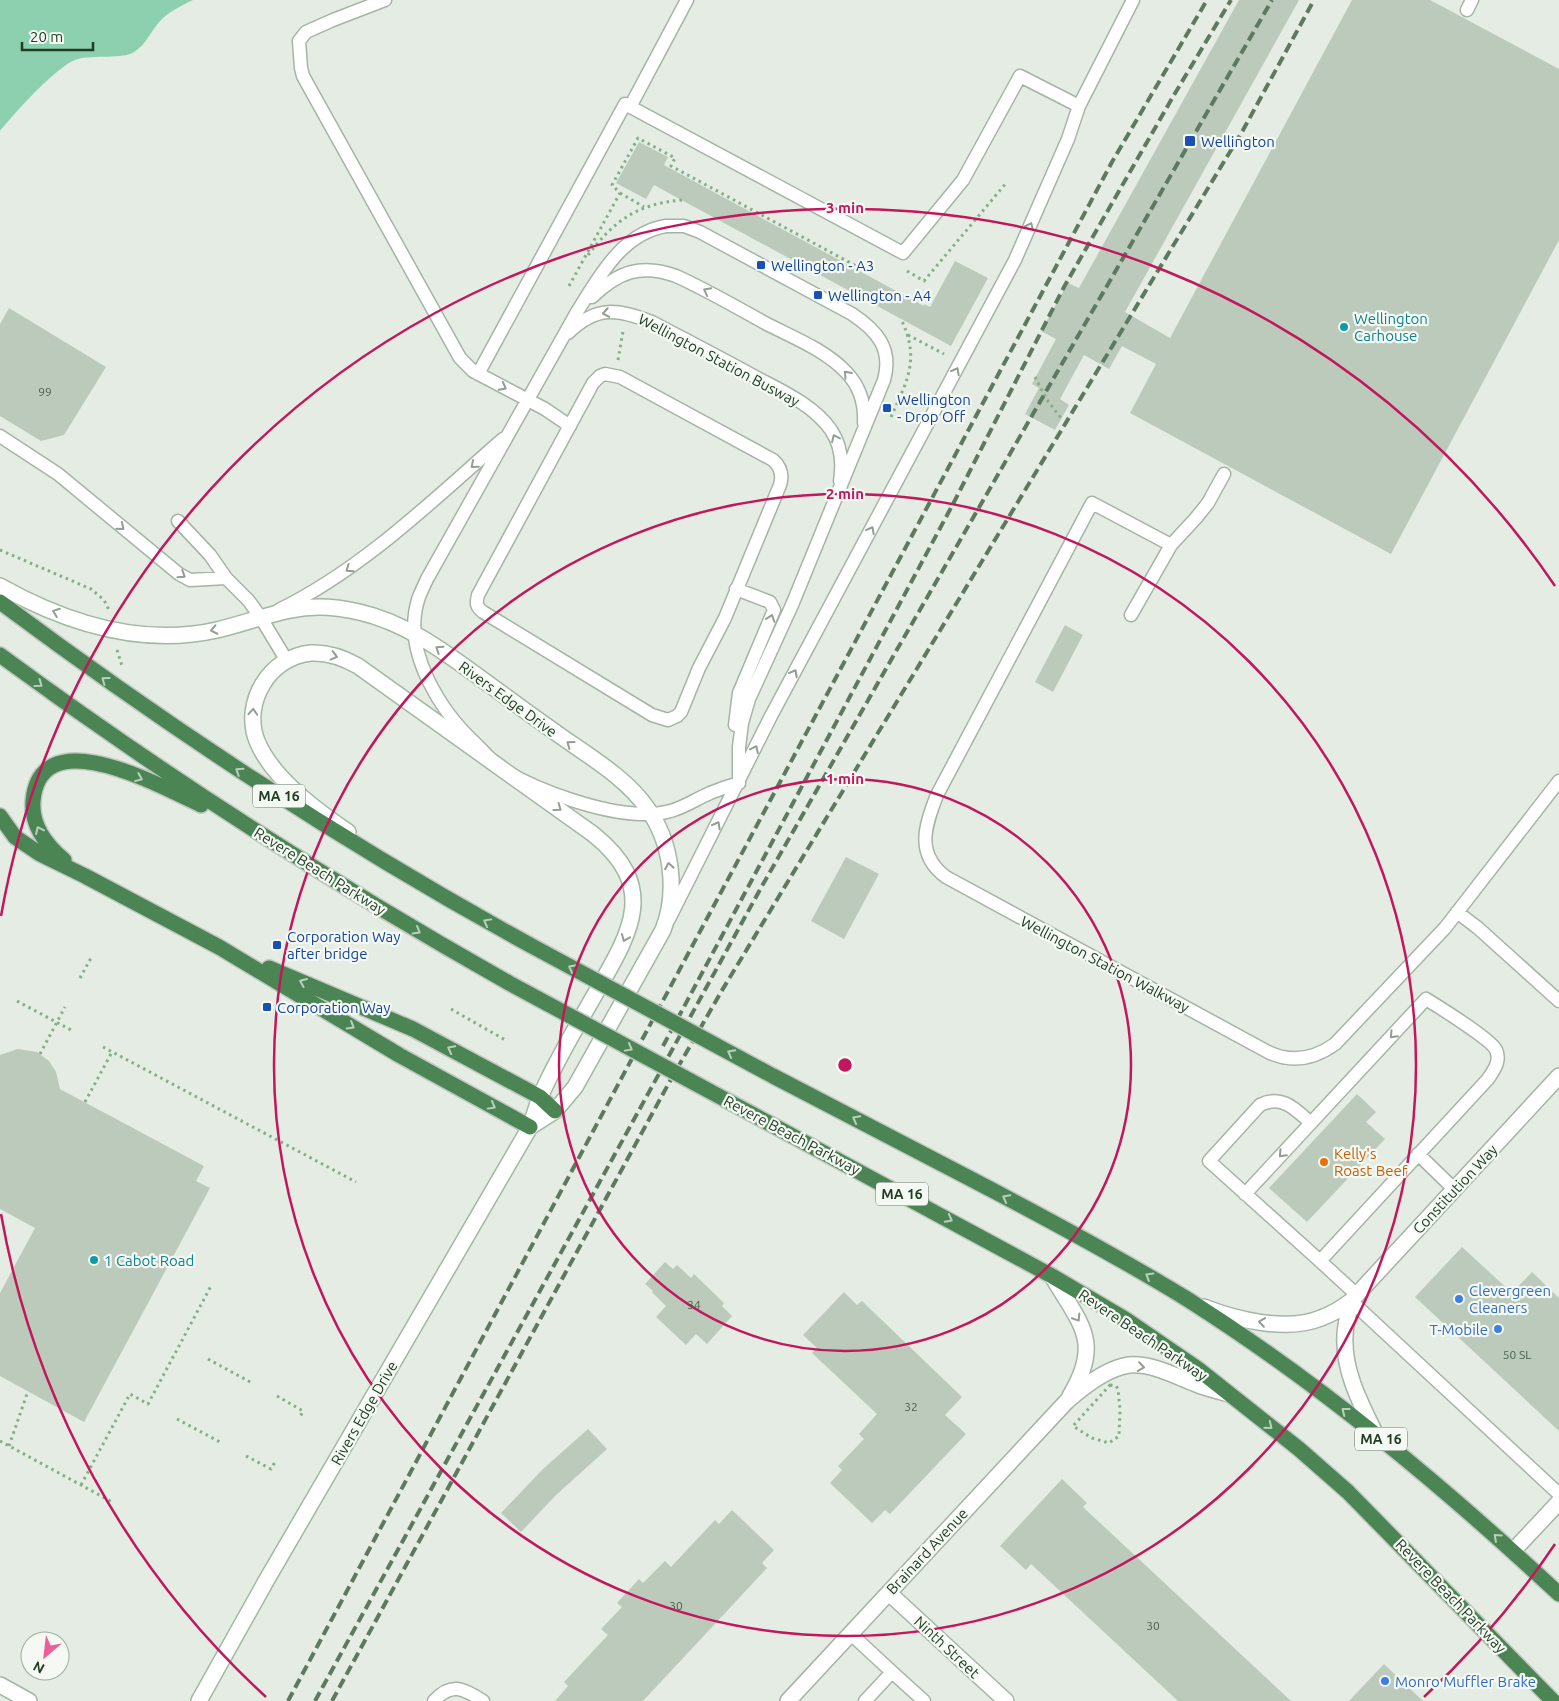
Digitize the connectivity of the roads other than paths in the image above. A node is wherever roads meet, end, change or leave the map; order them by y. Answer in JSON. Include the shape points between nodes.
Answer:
{"nodes":[{"id":1,"x":385,"y":0,"type":"edge"},
{"id":2,"x":686,"y":0,"type":"edge"},
{"id":3,"x":1133,"y":0,"type":"edge"},
{"id":4,"x":1079,"y":106,"type":"junction"},
{"id":5,"x":630,"y":107,"type":"junction"},
{"id":6,"x":578,"y":312,"type":"junction"},
{"id":7,"x":561,"y":341,"type":"junction"},
{"id":8,"x":478,"y":374,"type":"junction"},
{"id":9,"x":528,"y":400,"type":"junction"},
{"id":10,"x":570,"y":426,"type":"junction"},
{"id":11,"x":510,"y":433,"type":"junction"},
{"id":12,"x":862,"y":435,"type":"junction"},
{"id":13,"x":0,"y":436,"type":"edge"},
{"id":14,"x":1224,"y":474,"type":"dead end"},
{"id":15,"x":835,"y":503,"type":"junction"},
{"id":16,"x":178,"y":521,"type":"dead end"},
{"id":17,"x":1171,"y":545,"type":"junction"},
{"id":18,"x":226,"y":578,"type":"junction"},
{"id":19,"x":0,"y":586,"type":"edge"},
{"id":20,"x":736,"y":589,"type":"junction"},
{"id":21,"x":0,"y":602,"type":"edge"},
{"id":22,"x":1131,"y":615,"type":"dead end"},
{"id":23,"x":261,"y":618,"type":"junction"},
{"id":24,"x":416,"y":634,"type":"junction"},
{"id":25,"x":0,"y":655,"type":"edge"},
{"id":26,"x":287,"y":661,"type":"junction"},
{"id":27,"x":504,"y":770,"type":"junction"},
{"id":28,"x":1559,"y":781,"type":"edge"},
{"id":29,"x":739,"y":783,"type":"junction"},
{"id":30,"x":651,"y":814,"type":"junction"},
{"id":31,"x":0,"y":816,"type":"edge"},
{"id":32,"x":256,"y":832,"type":"junction"},
{"id":33,"x":85,"y":876,"type":"junction"},
{"id":34,"x":414,"y":880,"type":"junction"},
{"id":35,"x":1458,"y":912,"type":"junction"},
{"id":36,"x":663,"y":930,"type":"junction"},
{"id":37,"x":219,"y":946,"type":"junction"},
{"id":38,"x":1559,"y":1001,"type":"edge"},
{"id":39,"x":1559,"y":1076,"type":"edge"},
{"id":40,"x":540,"y":1097,"type":"junction"},
{"id":41,"x":554,"y":1111,"type":"junction"},
{"id":42,"x":1311,"y":1124,"type":"junction"},
{"id":43,"x":530,"y":1127,"type":"junction"},
{"id":44,"x":1418,"y":1154,"type":"junction"},
{"id":45,"x":1454,"y":1190,"type":"junction"},
{"id":46,"x":1245,"y":1194,"type":"junction"},
{"id":47,"x":1320,"y":1261,"type":"junction"},
{"id":48,"x":1052,"y":1276,"type":"junction"},
{"id":49,"x":1354,"y":1298,"type":"junction"},
{"id":50,"x":1190,"y":1301,"type":"junction"},
{"id":51,"x":1232,"y":1395,"type":"junction"},
{"id":52,"x":1067,"y":1401,"type":"junction"},
{"id":53,"x":1376,"y":1435,"type":"junction"},
{"id":54,"x":1559,"y":1494,"type":"edge"},
{"id":55,"x":1559,"y":1502,"type":"edge"},
{"id":56,"x":1513,"y":1551,"type":"junction"},
{"id":57,"x":888,"y":1593,"type":"junction"},
{"id":58,"x":1559,"y":1594,"type":"edge"},
{"id":59,"x":851,"y":1634,"type":"junction"},
{"id":60,"x":892,"y":1672,"type":"junction"},
{"id":61,"x":0,"y":1685,"type":"edge"},
{"id":62,"x":29,"y":1701,"type":"edge"},
{"id":63,"x":199,"y":1701,"type":"edge"},
{"id":64,"x":434,"y":1701,"type":"edge"},
{"id":65,"x":483,"y":1701,"type":"edge"},
{"id":66,"x":788,"y":1701,"type":"edge"},
{"id":67,"x":865,"y":1701,"type":"edge"},
{"id":68,"x":924,"y":1701,"type":"edge"},
{"id":69,"x":1006,"y":1701,"type":"edge"},
{"id":70,"x":1553,"y":1701,"type":"edge"}],
"edges":[{"from":1,"to":8,"type":"lane","via":[[306,32],[299,41],[300,68],[460,358]]},
{"from":2,"to":5,"type":"lane"},
{"from":3,"to":4,"type":"lane"},
{"from":4,"to":5,"type":"lane","via":[[1020,76],[963,180],[903,253]]},
{"from":29,"to":4,"type":"lane","one_way":true,"via":[[771,716],[1011,267]]},
{"from":5,"to":8,"type":"lane","via":[[625,104]]},
{"from":6,"to":7,"type":"lane","name":"Wellington Station Busway"},
{"from":12,"to":6,"type":"lane","name":"Wellington Station Busway","one_way":true,"via":[[862,398],[851,378],[839,366],[816,350],[676,276],[654,270],[635,270],[599,290]]},
{"from":6,"to":12,"type":"lane","name":"Wellington Station Busway","via":[[603,272],[638,236],[666,226],[692,228],[844,309],[875,333],[885,351],[886,368]]},
{"from":7,"to":9,"type":"lane","name":"Wellington Station Busway"},
{"from":15,"to":7,"type":"lane","name":"Wellington Station Busway","one_way":true,"via":[[841,475],[838,443],[822,419],[795,398],[652,322],[621,312],[592,316],[574,327]]},
{"from":8,"to":9,"type":"lane","one_way":true},
{"from":9,"to":10,"type":"lane"},
{"from":9,"to":11,"type":"lane","name":"Wellington Station Busway"},
{"from":10,"to":20,"type":"lane","via":[[596,379],[605,374],[615,375],[778,464],[782,474],[780,485]]},
{"from":10,"to":20,"type":"lane","via":[[478,595],[478,609],[652,716],[668,720],[677,716],[684,706]]},
{"from":11,"to":23,"type":"lane","one_way":true,"via":[[370,554],[305,596]]},
{"from":11,"to":24,"type":"lane","name":"Wellington Station Busway","via":[[422,590],[416,613]]},
{"from":12,"to":15,"type":"lane","name":"Wellington Station Busway"},
{"from":13,"to":18,"type":"lane","one_way":true,"via":[[58,474],[179,574],[190,580]]},
{"from":14,"to":17,"type":"lane","via":[[1208,503]]},
{"from":15,"to":29,"type":"lane","name":"Wellington Station Busway","via":[[749,699],[740,731]]},
{"from":16,"to":18,"type":"lane","via":[[210,555]]},
{"from":17,"to":22,"type":"lane"},
{"from":17,"to":35,"type":"lane","name":"Wellington Station Walkway","via":[[1092,503],[937,796],[924,836],[929,856],[938,871],[1268,1052],[1290,1058],[1314,1055],[1334,1044]]},
{"from":18,"to":23,"type":"lane"},
{"from":23,"to":19,"type":"main road","name":"Rivers Edge Drive","one_way":true,"via":[[186,635],[139,635],[114,631],[49,610]]},
{"from":29,"to":20,"type":"lane","one_way":true,"via":[[735,727],[737,704],[774,610],[770,602]]},
{"from":34,"to":21,"type":"highway","number":"MA 16","one_way":true,"via":[[206,748],[107,681]]},
{"from":23,"to":24,"type":"main road","name":"Rivers Edge Drive","via":[[293,609],[326,607],[388,620]]},
{"from":23,"to":26,"type":"lane"},
{"from":24,"to":27,"type":"lane","name":"Wellington Station Busway","via":[[423,665],[442,704],[466,736]]},
{"from":30,"to":24,"type":"main road","name":"Rivers Edge Drive","one_way":true,"via":[[640,798],[615,776]]},
{"from":25,"to":32,"type":"highway","name":"Revere Beach Parkway","number":"MA 16","one_way":true,"via":[[117,740]]},
{"from":26,"to":27,"type":"main road","name":"Rivers Edge Drive","one_way":true,"via":[[319,653],[350,662]]},
{"from":34,"to":26,"type":"main road","name":"Rivers Edge Drive","one_way":true,"via":[[322,813],[266,758],[255,734],[253,705],[268,677]]},
{"from":27,"to":30,"type":"lane","name":"Wellington Station Busway","via":[[550,791],[604,809]]},
{"from":27,"to":40,"type":"main road","name":"Rivers Edge Drive","one_way":true,"via":[[603,842],[624,868],[632,895],[631,920],[625,940]]},
{"from":28,"to":35,"type":"lane","name":"Wellington Station Walkway"},
{"from":29,"to":30,"type":"lane","name":"Wellington Station Busway","via":[[677,810]]},
{"from":36,"to":29,"type":"lane","one_way":true},
{"from":36,"to":30,"type":"main road","name":"Rivers Edge Drive","one_way":true,"via":[[671,904],[671,876],[664,845]]},
{"from":31,"to":33,"type":"highway","via":[[10,832],[27,846]]},
{"from":33,"to":32,"type":"highway","one_way":true,"via":[[51,848],[40,834],[34,818],[34,792],[40,778],[63,762],[80,760],[106,765]]},
{"from":32,"to":48,"type":"highway","name":"Revere Beach Parkway","number":"MA 16","one_way":true,"bridge":true,"via":[[509,983]]},
{"from":33,"to":37,"type":"highway"},
{"from":50,"to":34,"type":"highway","number":"MA 16","one_way":true,"bridge":true,"via":[[1068,1230],[774,1076]]},
{"from":35,"to":38,"type":"lane"},
{"from":36,"to":41,"type":"main road","name":"Rivers Edge Drive","via":[[580,1078]]},
{"from":40,"to":37,"type":"highway","one_way":true,"via":[[413,1029]]},
{"from":37,"to":43,"type":"highway","one_way":true,"via":[[399,1055]]},
{"from":39,"to":45,"type":"main road","name":"Constitution Way"},
{"from":40,"to":41,"type":"highway"},
{"from":40,"to":43,"type":"main road","name":"Rivers Edge Drive"},
{"from":41,"to":43,"type":"main road","name":"Rivers Edge Drive"},
{"from":44,"to":42,"type":"lane","one_way":true,"via":[[1488,1078],[1498,1058],[1492,1045],[1426,999]]},
{"from":42,"to":46,"type":"lane","one_way":true},
{"from":42,"to":46,"type":"lane","via":[[1295,1109],[1276,1100],[1260,1105],[1209,1161]]},
{"from":43,"to":63,"type":"main road","name":"Rivers Edge Drive"},
{"from":44,"to":45,"type":"lane"},
{"from":44,"to":47,"type":"lane"},
{"from":45,"to":49,"type":"main road","name":"Constitution Way"},
{"from":46,"to":47,"type":"lane"},
{"from":47,"to":49,"type":"lane"},
{"from":48,"to":51,"type":"highway","name":"Revere Beach Parkway","number":"MA 16","via":[[1137,1327]]},
{"from":48,"to":52,"type":"main road","name":"Brainard Avenue","one_way":true,"via":[[1082,1325],[1087,1345],[1084,1369]]},
{"from":49,"to":50,"type":"main road","name":"Constitution Way","one_way":true,"via":[[1321,1318],[1280,1324],[1244,1320]]},
{"from":49,"to":53,"type":"main road","via":[[1344,1338],[1350,1377]]},
{"from":49,"to":54,"type":"lane"},
{"from":53,"to":50,"type":"highway","number":"MA 16","one_way":true,"via":[[1273,1357]]},
{"from":52,"to":51,"type":"main road","name":"Brainard Avenue","one_way":true,"via":[[1096,1380],[1124,1366],[1142,1366]]},
{"from":51,"to":70,"type":"highway","name":"Revere Beach Parkway","number":"MA 16","one_way":true,"via":[[1348,1492]]},
{"from":52,"to":57,"type":"main road","name":"Brainard Avenue"},
{"from":56,"to":53,"type":"highway","number":"MA 16","one_way":true},
{"from":55,"to":56,"type":"main road"},
{"from":56,"to":58,"type":"highway","number":"MA 16"},
{"from":57,"to":59,"type":"main road","name":"Brainard Avenue"},
{"from":57,"to":69,"type":"main road","name":"Ninth Street"},
{"from":59,"to":60,"type":"lane"},
{"from":59,"to":66,"type":"main road","name":"Brainard Avenue"},
{"from":60,"to":67,"type":"lane"},
{"from":60,"to":68,"type":"lane"},
{"from":61,"to":62,"type":"main road"},
{"from":64,"to":65,"type":"lane","via":[[444,1690],[456,1688]]}]}
